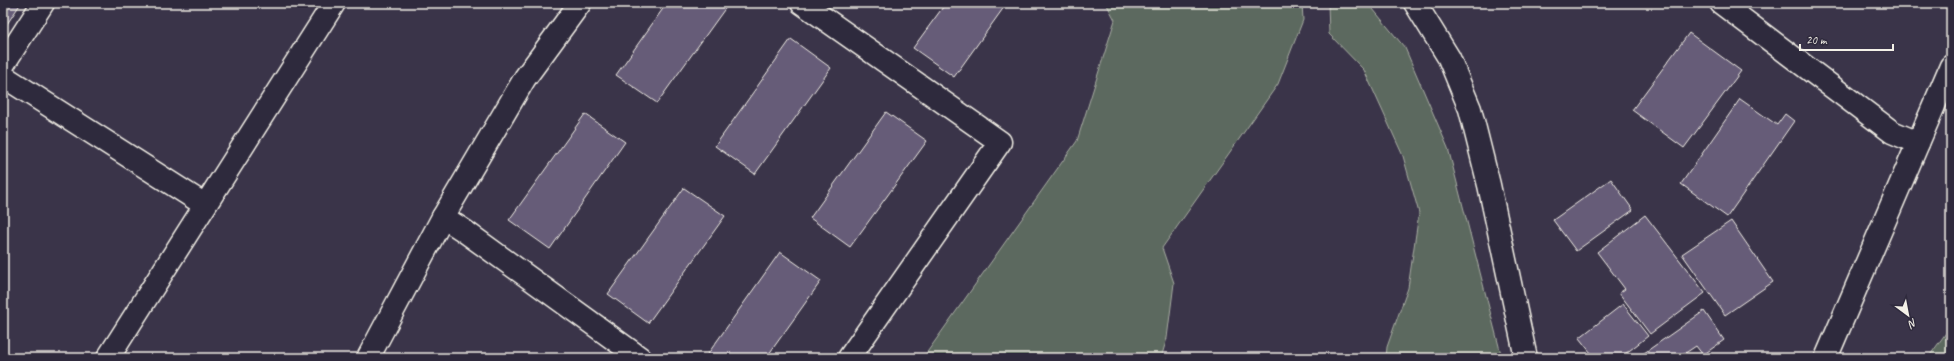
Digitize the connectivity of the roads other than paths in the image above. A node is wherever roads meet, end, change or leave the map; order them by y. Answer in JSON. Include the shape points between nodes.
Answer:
{"nodes":[{"id":1,"x":43,"y":3,"type":"edge"},
{"id":2,"x":334,"y":3,"type":"edge"},
{"id":3,"x":580,"y":3,"type":"edge"},
{"id":4,"x":802,"y":3,"type":"edge"},
{"id":5,"x":1415,"y":3,"type":"edge"},
{"id":6,"x":1721,"y":3,"type":"edge"},
{"id":7,"x":3,"y":65,"type":"edge"},
{"id":8,"x":1951,"y":66,"type":"edge"},
{"id":9,"x":3,"y":76,"type":"edge"},
{"id":10,"x":1918,"y":143,"type":"junction"},
{"id":11,"x":205,"y":205,"type":"junction"},
{"id":12,"x":443,"y":217,"type":"junction"},
{"id":13,"x":108,"y":358,"type":"edge"},
{"id":14,"x":368,"y":358,"type":"edge"},
{"id":15,"x":640,"y":358,"type":"edge"},
{"id":16,"x":849,"y":358,"type":"edge"},
{"id":17,"x":1526,"y":358,"type":"edge"},
{"id":18,"x":1826,"y":358,"type":"edge"}],
"edges":[{"from":1,"to":7,"type":"street"},
{"from":2,"to":11,"type":"street"},
{"from":3,"to":12,"type":"street","via":[[525,78]]},
{"from":4,"to":16,"type":"street","via":[[1000,142]]},
{"from":5,"to":17,"type":"street","via":[[1449,58],[1470,109]]},
{"from":6,"to":10,"type":"street","via":[[1892,132]]},
{"from":8,"to":10,"type":"street"},
{"from":9,"to":11,"type":"street"},
{"from":10,"to":18,"type":"street"},
{"from":11,"to":13,"type":"street"},
{"from":12,"to":14,"type":"street"},
{"from":12,"to":15,"type":"street"}]}
